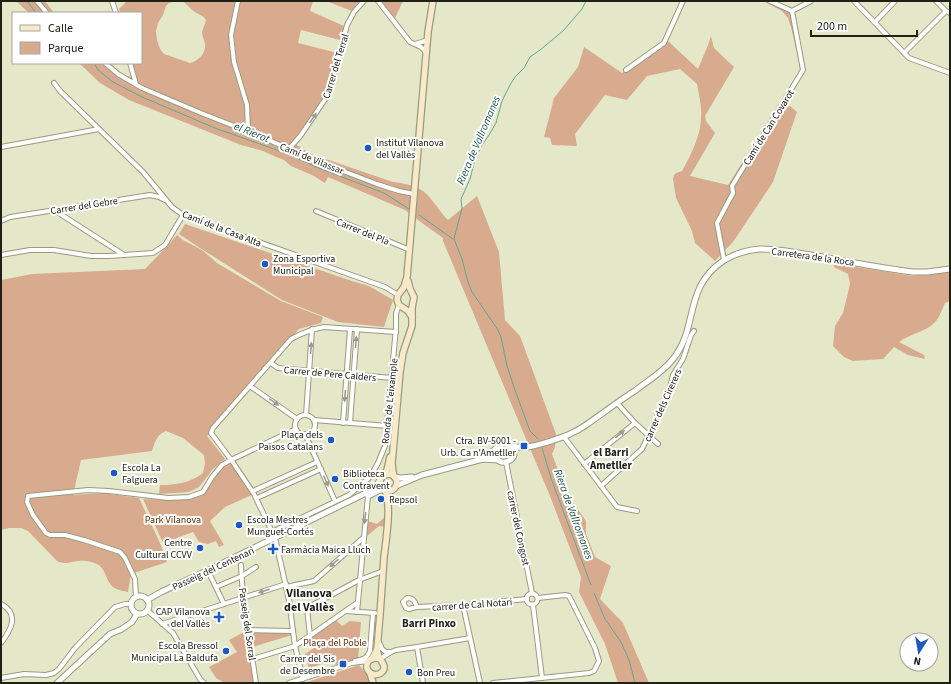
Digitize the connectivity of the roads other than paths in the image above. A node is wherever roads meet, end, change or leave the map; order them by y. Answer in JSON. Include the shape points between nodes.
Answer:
{"nodes":[{"id":1,"x":37,"y":1,"type":"edge"},
{"id":2,"x":238,"y":1,"type":"edge"},
{"id":3,"x":364,"y":1,"type":"edge"},
{"id":4,"x":378,"y":1,"type":"edge"},
{"id":5,"x":433,"y":1,"type":"edge"},
{"id":6,"x":683,"y":1,"type":"edge"},
{"id":7,"x":770,"y":1,"type":"edge"},
{"id":8,"x":811,"y":1,"type":"edge"},
{"id":9,"x":854,"y":1,"type":"edge"},
{"id":10,"x":895,"y":1,"type":"edge"},
{"id":11,"x":936,"y":1,"type":"edge"},
{"id":12,"x":114,"y":2,"type":"edge"},
{"id":13,"x":792,"y":11,"type":"junction"},
{"id":14,"x":46,"y":12,"type":"edge"},
{"id":15,"x":116,"y":12,"type":"edge"},
{"id":16,"x":948,"y":12,"type":"edge"},
{"id":17,"x":875,"y":22,"type":"junction"},
{"id":18,"x":428,"y":40,"type":"junction"},
{"id":19,"x":415,"y":44,"type":"junction"},
{"id":20,"x":426,"y":53,"type":"junction"},
{"id":21,"x":904,"y":53,"type":"junction"},
{"id":22,"x":106,"y":64,"type":"edge"},
{"id":23,"x":130,"y":64,"type":"edge"},
{"id":24,"x":626,"y":70,"type":"dead end"},
{"id":25,"x":950,"y":73,"type":"edge"},
{"id":26,"x":54,"y":84,"type":"dead end"},
{"id":27,"x":136,"y":84,"type":"junction"},
{"id":28,"x":99,"y":129,"type":"junction"},
{"id":29,"x":248,"y":132,"type":"junction"},
{"id":30,"x":1,"y":147,"type":"edge"},
{"id":31,"x":289,"y":149,"type":"junction"},
{"id":32,"x":414,"y":194,"type":"junction"},
{"id":33,"x":168,"y":201,"type":"junction"},
{"id":34,"x":54,"y":210,"type":"junction"},
{"id":35,"x":316,"y":211,"type":"dead end"},
{"id":36,"x":183,"y":216,"type":"junction"},
{"id":37,"x":1,"y":221,"type":"edge"},
{"id":38,"x":410,"y":250,"type":"junction"},
{"id":39,"x":1,"y":255,"type":"edge"},
{"id":40,"x":124,"y":255,"type":"junction"},
{"id":41,"x":724,"y":260,"type":"junction"},
{"id":42,"x":950,"y":269,"type":"edge"},
{"id":43,"x":407,"y":277,"type":"junction"},
{"id":44,"x":411,"y":292,"type":"junction"},
{"id":45,"x":400,"y":293,"type":"junction"},
{"id":46,"x":413,"y":304,"type":"junction"},
{"id":47,"x":401,"y":306,"type":"junction"},
{"id":48,"x":412,"y":317,"type":"junction"},
{"id":49,"x":312,"y":329,"type":"junction"},
{"id":50,"x":350,"y":329,"type":"junction"},
{"id":51,"x":357,"y":329,"type":"junction"},
{"id":52,"x":694,"y":331,"type":"dead end"},
{"id":53,"x":396,"y":332,"type":"junction"},
{"id":54,"x":271,"y":363,"type":"junction"},
{"id":55,"x":309,"y":371,"type":"junction"},
{"id":56,"x":347,"y":374,"type":"junction"},
{"id":57,"x":354,"y":375,"type":"junction"},
{"id":58,"x":392,"y":378,"type":"junction"},
{"id":59,"x":250,"y":386,"type":"junction"},
{"id":60,"x":617,"y":403,"type":"junction"},
{"id":61,"x":306,"y":415,"type":"junction"},
{"id":62,"x":297,"y":419,"type":"junction"},
{"id":63,"x":314,"y":420,"type":"junction"},
{"id":64,"x":343,"y":422,"type":"junction"},
{"id":65,"x":350,"y":423,"type":"junction"},
{"id":66,"x":635,"y":423,"type":"junction"},
{"id":67,"x":388,"y":426,"type":"junction"},
{"id":68,"x":296,"y":429,"type":"junction"},
{"id":69,"x":305,"y":434,"type":"junction"},
{"id":70,"x":648,"y":436,"type":"junction"},
{"id":71,"x":564,"y":437,"type":"junction"},
{"id":72,"x":658,"y":444,"type":"dead end"},
{"id":73,"x":393,"y":445,"type":"junction"},
{"id":74,"x":510,"y":446,"type":"junction"},
{"id":75,"x":528,"y":447,"type":"junction"},
{"id":76,"x":496,"y":449,"type":"junction"},
{"id":77,"x":513,"y":456,"type":"junction"},
{"id":78,"x":483,"y":459,"type":"junction"},
{"id":79,"x":231,"y":460,"type":"junction"},
{"id":80,"x":498,"y":460,"type":"junction"},
{"id":81,"x":318,"y":462,"type":"junction"},
{"id":82,"x":506,"y":462,"type":"junction"},
{"id":83,"x":584,"y":464,"type":"junction"},
{"id":84,"x":321,"y":469,"type":"junction"},
{"id":85,"x":384,"y":475,"type":"junction"},
{"id":86,"x":422,"y":475,"type":"junction"},
{"id":87,"x":394,"y":476,"type":"junction"},
{"id":88,"x":379,"y":481,"type":"junction"},
{"id":89,"x":601,"y":486,"type":"junction"},
{"id":90,"x":395,"y":487,"type":"junction"},
{"id":91,"x":384,"y":490,"type":"junction"},
{"id":92,"x":253,"y":491,"type":"junction"},
{"id":93,"x":368,"y":496,"type":"junction"},
{"id":94,"x":257,"y":498,"type":"junction"},
{"id":95,"x":335,"y":501,"type":"junction"},
{"id":96,"x":388,"y":509,"type":"junction"},
{"id":97,"x":637,"y":511,"type":"dead end"},
{"id":98,"x":301,"y":526,"type":"junction"},
{"id":99,"x":272,"y":532,"type":"junction"},
{"id":100,"x":275,"y":538,"type":"junction"},
{"id":101,"x":363,"y":538,"type":"junction"},
{"id":102,"x":241,"y":565,"type":"dead end"},
{"id":103,"x":256,"y":567,"type":"dead end"},
{"id":104,"x":208,"y":571,"type":"junction"},
{"id":105,"x":383,"y":571,"type":"junction"},
{"id":106,"x":242,"y":576,"type":"junction"},
{"id":107,"x":359,"y":580,"type":"junction"},
{"id":108,"x":286,"y":586,"type":"junction"},
{"id":109,"x":216,"y":587,"type":"junction"},
{"id":110,"x":532,"y":593,"type":"junction"},
{"id":111,"x":136,"y":597,"type":"junction"},
{"id":112,"x":243,"y":598,"type":"junction"},
{"id":113,"x":538,"y":598,"type":"junction"},
{"id":114,"x":527,"y":599,"type":"junction"},
{"id":115,"x":147,"y":600,"type":"junction"},
{"id":116,"x":358,"y":603,"type":"junction"},
{"id":117,"x":1,"y":604,"type":"edge"},
{"id":118,"x":131,"y":604,"type":"junction"},
{"id":119,"x":224,"y":604,"type":"junction"},
{"id":120,"x":463,"y":605,"type":"junction"},
{"id":121,"x":533,"y":605,"type":"junction"},
{"id":122,"x":418,"y":607,"type":"dead end"},
{"id":123,"x":147,"y":610,"type":"junction"},
{"id":124,"x":346,"y":611,"type":"junction"},
{"id":125,"x":357,"y":612,"type":"junction"},
{"id":126,"x":376,"y":613,"type":"junction"},
{"id":127,"x":136,"y":614,"type":"junction"},
{"id":128,"x":162,"y":624,"type":"junction"},
{"id":129,"x":248,"y":630,"type":"junction"},
{"id":130,"x":293,"y":631,"type":"junction"},
{"id":131,"x":378,"y":634,"type":"junction"},
{"id":132,"x":310,"y":636,"type":"junction"},
{"id":133,"x":470,"y":638,"type":"junction"},
{"id":134,"x":1,"y":644,"type":"edge"},
{"id":135,"x":295,"y":646,"type":"junction"},
{"id":136,"x":417,"y":647,"type":"junction"},
{"id":137,"x":377,"y":649,"type":"junction"},
{"id":138,"x":390,"y":653,"type":"junction"},
{"id":139,"x":252,"y":659,"type":"junction"},
{"id":140,"x":380,"y":659,"type":"junction"},
{"id":141,"x":370,"y":660,"type":"junction"},
{"id":142,"x":352,"y":663,"type":"junction"},
{"id":143,"x":358,"y":663,"type":"junction"},
{"id":144,"x":384,"y":665,"type":"junction"},
{"id":145,"x":368,"y":671,"type":"junction"},
{"id":146,"x":379,"y":674,"type":"junction"},
{"id":147,"x":1,"y":678,"type":"edge"},
{"id":148,"x":542,"y":678,"type":"junction"},
{"id":149,"x":303,"y":679,"type":"junction"},
{"id":150,"x":57,"y":683,"type":"edge"},
{"id":151,"x":204,"y":683,"type":"edge"},
{"id":152,"x":256,"y":683,"type":"edge"},
{"id":153,"x":290,"y":683,"type":"edge"},
{"id":154,"x":374,"y":683,"type":"edge"},
{"id":155,"x":423,"y":683,"type":"edge"},
{"id":156,"x":480,"y":683,"type":"edge"},
{"id":157,"x":493,"y":683,"type":"edge"}],
"edges":[{"from":1,"to":14,"type":"street"},
{"from":2,"to":29,"type":"street","via":[[230,35],[234,62],[247,105]]},
{"from":31,"to":3,"type":"street","name":"Carrer del Terral","one_way":true,"via":[[326,98],[347,25]]},
{"from":4,"to":19,"type":"street","via":[[410,42]]},
{"from":5,"to":18,"type":"main road"},
{"from":6,"to":24,"type":"street","via":[[664,43]]},
{"from":7,"to":13,"type":"street"},
{"from":8,"to":13,"type":"street"},
{"from":9,"to":17,"type":"street"},
{"from":10,"to":17,"type":"street"},
{"from":11,"to":16,"type":"street"},
{"from":12,"to":15,"type":"street"},
{"from":13,"to":41,"type":"street","name":"Camí de Can Covarot","via":[[803,70],[732,186],[733,193],[717,223]]},
{"from":16,"to":21,"type":"street"},
{"from":17,"to":21,"type":"street"},
{"from":18,"to":19,"type":"street"},
{"from":18,"to":20,"type":"main road"},
{"from":19,"to":20,"type":"street"},
{"from":20,"to":32,"type":"main road"},
{"from":21,"to":25,"type":"street","via":[[909,58]]},
{"from":22,"to":27,"type":"street","name":"Camí de Vilassar"},
{"from":23,"to":27,"type":"street"},
{"from":26,"to":28,"type":"street","name":"Camí de la Casa Alta"},
{"from":27,"to":29,"type":"street","name":"Camí de Vilassar"},
{"from":28,"to":30,"type":"street"},
{"from":28,"to":33,"type":"street","name":"Camí de la Casa Alta","via":[[143,172]]},
{"from":29,"to":31,"type":"street","name":"Camí de Vilassar"},
{"from":31,"to":32,"type":"street","name":"Camí de Vilassar","via":[[376,184]]},
{"from":32,"to":38,"type":"main road"},
{"from":33,"to":34,"type":"street","name":"Carrer del Gebre","via":[[150,196]]},
{"from":33,"to":36,"type":"street","name":"Camí de la Casa Alta"},
{"from":34,"to":37,"type":"street","name":"Carrer del Gebre","via":[[10,217]]},
{"from":34,"to":40,"type":"street"},
{"from":35,"to":38,"type":"street","name":"Carrer del Pla"},
{"from":36,"to":40,"type":"street","via":[[165,245],[158,250],[153,253]]},
{"from":36,"to":45,"type":"street","name":"Camí de la Casa Alta"},
{"from":38,"to":43,"type":"main road"},
{"from":39,"to":40,"type":"street","via":[[30,250],[54,250],[91,256]]},
{"from":41,"to":42,"type":"street","name":"Carretera de la Roca","via":[[746,251],[769,249],[914,272]]},
{"from":41,"to":60,"type":"street","name":"Carretera de la Roca","via":[[703,281],[694,302],[684,341],[673,360]]},
{"from":43,"to":44,"type":"main road"},
{"from":43,"to":45,"type":"main road"},
{"from":44,"to":45,"type":"main road","via":[[405,290]]},
{"from":44,"to":46,"type":"main road"},
{"from":45,"to":47,"type":"main road","via":[[397,300]]},
{"from":46,"to":47,"type":"main road","via":[[408,307]]},
{"from":46,"to":48,"type":"main road"},
{"from":47,"to":48,"type":"main road"},
{"from":47,"to":53,"type":"street","name":"Ronda de L'eixample","via":[[396,313]]},
{"from":48,"to":73,"type":"main road","via":[[400,372]]},
{"from":49,"to":50,"type":"street"},
{"from":49,"to":54,"type":"street","via":[[291,339]]},
{"from":55,"to":49,"type":"street","one_way":true},
{"from":50,"to":51,"type":"street"},
{"from":50,"to":56,"type":"street"},
{"from":51,"to":53,"type":"street"},
{"from":57,"to":51,"type":"street","one_way":true},
{"from":52,"to":70,"type":"street","name":"carrer dels Cirerers"},
{"from":53,"to":58,"type":"street","name":"Ronda de L'eixample"},
{"from":54,"to":55,"type":"street","name":"Carrer de Pere Calders","via":[[278,368]]},
{"from":54,"to":59,"type":"street"},
{"from":55,"to":56,"type":"street","name":"Carrer de Pere Calders"},
{"from":55,"to":61,"type":"street"},
{"from":56,"to":57,"type":"street","name":"Carrer de Pere Calders"},
{"from":56,"to":64,"type":"street","one_way":true},
{"from":57,"to":58,"type":"street","name":"Carrer de Pere Calders"},
{"from":57,"to":65,"type":"street"},
{"from":58,"to":67,"type":"street","name":"Ronda de L'eixample"},
{"from":59,"to":62,"type":"street","one_way":true},
{"from":59,"to":79,"type":"street","via":[[211,433]]},
{"from":60,"to":66,"type":"street"},
{"from":60,"to":71,"type":"street","name":"Carretera de la Roca"},
{"from":61,"to":62,"type":"street"},
{"from":61,"to":63,"type":"street"},
{"from":62,"to":68,"type":"street"},
{"from":63,"to":64,"type":"street"},
{"from":63,"to":69,"type":"street","via":[[314,428]]},
{"from":64,"to":65,"type":"street"},
{"from":65,"to":67,"type":"street"},
{"from":66,"to":70,"type":"street"},
{"from":83,"to":66,"type":"street","one_way":true},
{"from":67,"to":95,"type":"street","name":"Ronda de L'eixample","via":[[385,446],[371,476],[349,495]]},
{"from":68,"to":69,"type":"street"},
{"from":68,"to":79,"type":"street"},
{"from":69,"to":81,"type":"street"},
{"from":70,"to":72,"type":"street"},
{"from":70,"to":89,"type":"street","name":"carrer dels Cirerers","via":[[642,450]]},
{"from":71,"to":75,"type":"street","name":"Carretera de la Roca"},
{"from":71,"to":83,"type":"street"},
{"from":73,"to":85,"type":"main road"},
{"from":73,"to":87,"type":"main road"},
{"from":74,"to":75,"type":"street","name":"Carretera de la Roca"},
{"from":74,"to":76,"type":"street","via":[[503,444]]},
{"from":74,"to":77,"type":"street"},
{"from":75,"to":77,"type":"street","name":"Carretera de la Roca"},
{"from":76,"to":78,"type":"street"},
{"from":76,"to":80,"type":"street","via":[[495,455]]},
{"from":77,"to":82,"type":"street"},
{"from":78,"to":80,"type":"street"},
{"from":78,"to":86,"type":"street"},
{"from":79,"to":92,"type":"street"},
{"from":79,"to":111,"type":"street","via":[[222,465],[203,492],[189,497],[168,498],[88,490],[28,496],[26,502],[46,533],[65,535],[120,552],[135,580]]},
{"from":80,"to":82,"type":"street"},
{"from":81,"to":84,"type":"street"},
{"from":81,"to":92,"type":"street"},
{"from":82,"to":110,"type":"street","name":"carrer del Congost"},
{"from":83,"to":89,"type":"street"},
{"from":84,"to":94,"type":"street"},
{"from":84,"to":95,"type":"street","one_way":true},
{"from":85,"to":87,"type":"main road"},
{"from":85,"to":88,"type":"main road"},
{"from":86,"to":87,"type":"street","via":[[405,478]]},
{"from":86,"to":90,"type":"street"},
{"from":87,"to":90,"type":"main road","via":[[397,482]]},
{"from":88,"to":91,"type":"main road"},
{"from":88,"to":98,"type":"street","name":"Passeig del Centenari","via":[[372,490]]},
{"from":89,"to":97,"type":"street","via":[[617,507]]},
{"from":90,"to":91,"type":"main road","via":[[389,491]]},
{"from":90,"to":96,"type":"main road"},
{"from":91,"to":93,"type":"street","name":"Passeig del Centenari"},
{"from":91,"to":96,"type":"main road"},
{"from":92,"to":94,"type":"street"},
{"from":93,"to":98,"type":"street","name":"Passeig del Centenari"},
{"from":93,"to":101,"type":"street","one_way":true},
{"from":94,"to":99,"type":"street"},
{"from":95,"to":99,"type":"street","name":"Ronda de L'eixample"},
{"from":96,"to":105,"type":"main road"},
{"from":98,"to":100,"type":"street","name":"Passeig del Centenari"},
{"from":99,"to":100,"type":"street"},
{"from":100,"to":104,"type":"street","name":"Passeig del Centenari"},
{"from":100,"to":108,"type":"street"},
{"from":101,"to":107,"type":"street"},
{"from":101,"to":108,"type":"street","one_way":true,"via":[[314,581]]},
{"from":102,"to":106,"type":"street","name":"Passeig del Sorral"},
{"from":103,"to":106,"type":"street"},
{"from":104,"to":109,"type":"street"},
{"from":104,"to":115,"type":"street","name":"Passeig del Centenari"},
{"from":105,"to":107,"type":"street"},
{"from":105,"to":126,"type":"main road"},
{"from":106,"to":109,"type":"street"},
{"from":106,"to":112,"type":"street","name":"Passeig del Sorral"},
{"from":107,"to":116,"type":"street"},
{"from":107,"to":132,"type":"street","via":[[307,608]]},
{"from":108,"to":112,"type":"street","one_way":true},
{"from":108,"to":130,"type":"street"},
{"from":109,"to":119,"type":"street"},
{"from":110,"to":113,"type":"street"},
{"from":110,"to":114,"type":"street"},
{"from":111,"to":115,"type":"street"},
{"from":111,"to":118,"type":"street"},
{"from":112,"to":119,"type":"street"},
{"from":112,"to":129,"type":"street","name":"Passeig del Sorral"},
{"from":113,"to":121,"type":"street"},
{"from":113,"to":148,"type":"street","via":[[569,596],[599,661],[594,671],[589,673]]},
{"from":114,"to":120,"type":"street","name":"carrer de Cal Notari"},
{"from":114,"to":121,"type":"street"},
{"from":115,"to":123,"type":"street"},
{"from":116,"to":124,"type":"street"},
{"from":116,"to":125,"type":"street"},
{"from":117,"to":134,"type":"street","via":[[10,610],[13,617],[12,625]]},
{"from":118,"to":127,"type":"street"},
{"from":118,"to":147,"type":"street","via":[[115,607],[54,673]]},
{"from":119,"to":128,"type":"street"},
{"from":120,"to":122,"type":"street","name":"carrer de Cal Notari"},
{"from":120,"to":133,"type":"street"},
{"from":121,"to":148,"type":"street"},
{"from":123,"to":127,"type":"street","via":[[143,614]]},
{"from":123,"to":128,"type":"street"},
{"from":124,"to":125,"type":"street"},
{"from":124,"to":132,"type":"street"},
{"from":125,"to":126,"type":"street"},
{"from":126,"to":131,"type":"main road"},
{"from":126,"to":142,"type":"street","via":[[368,656]]},
{"from":127,"to":150,"type":"street","via":[[132,622],[110,634]]},
{"from":128,"to":151,"type":"street","via":[[173,634]]},
{"from":129,"to":130,"type":"street"},
{"from":129,"to":139,"type":"street","name":"Passeig del Sorral"},
{"from":130,"to":135,"type":"street"},
{"from":131,"to":137,"type":"main road"},
{"from":131,"to":138,"type":"street","via":[[382,649]]},
{"from":132,"to":135,"type":"street"},
{"from":133,"to":136,"type":"street"},
{"from":133,"to":156,"type":"street"},
{"from":135,"to":139,"type":"street"},
{"from":135,"to":149,"type":"street"},
{"from":136,"to":138,"type":"street"},
{"from":136,"to":155,"type":"street"},
{"from":137,"to":140,"type":"main road"},
{"from":137,"to":141,"type":"main road"},
{"from":138,"to":140,"type":"street"},
{"from":138,"to":144,"type":"street"},
{"from":139,"to":152,"type":"street","name":"Passeig del Sorral"},
{"from":140,"to":141,"type":"main road"},
{"from":140,"to":144,"type":"main road"},
{"from":141,"to":143,"type":"street"},
{"from":141,"to":145,"type":"main road"},
{"from":142,"to":143,"type":"street"},
{"from":142,"to":149,"type":"street"},
{"from":143,"to":145,"type":"street"},
{"from":144,"to":146,"type":"main road","via":[[383,671]]},
{"from":145,"to":146,"type":"main road","via":[[374,675]]},
{"from":145,"to":154,"type":"main road"},
{"from":146,"to":154,"type":"main road"},
{"from":148,"to":157,"type":"street"},
{"from":149,"to":153,"type":"street"}]}
